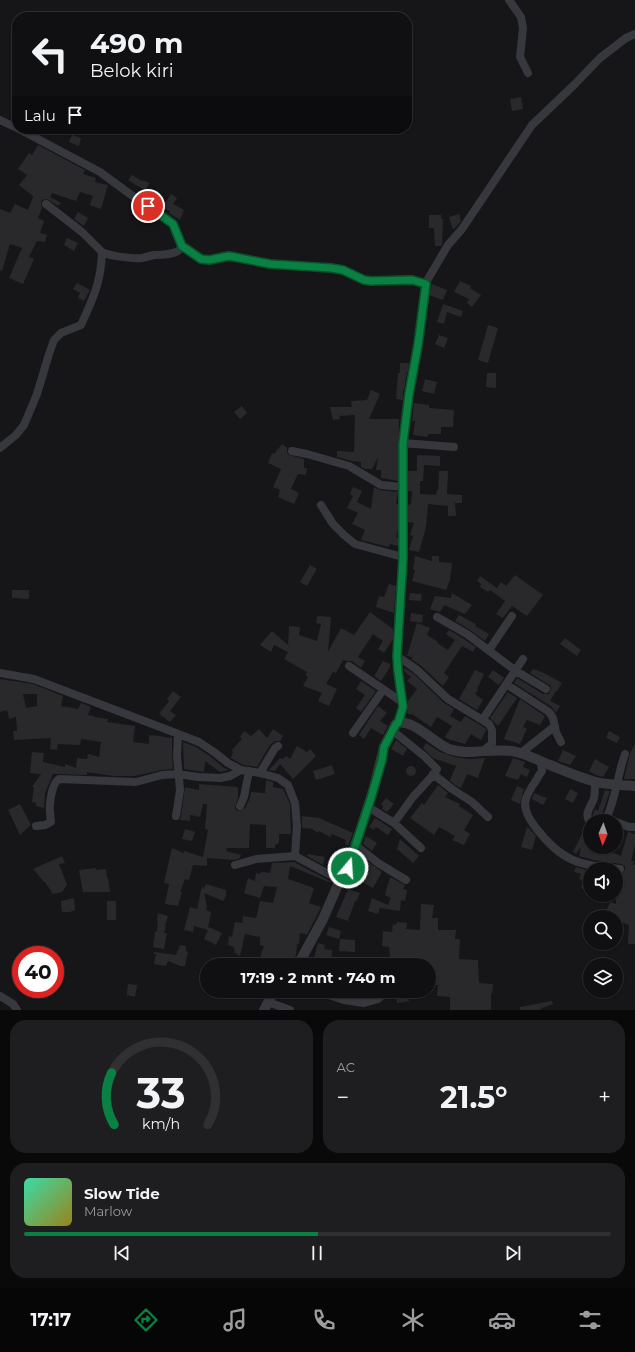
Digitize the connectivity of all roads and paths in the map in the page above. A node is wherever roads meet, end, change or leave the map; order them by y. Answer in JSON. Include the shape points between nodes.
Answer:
{"nodes":[{"id":1,"x":509,"y":0,"type":"edge"},
{"id":2,"x":635,"y":34,"type":"edge"},
{"id":3,"x":528,"y":73,"type":"dead end"},
{"id":4,"x":0,"y":120,"type":"edge"},
{"id":5,"x":12,"y":126,"type":"edge"},
{"id":6,"x":28,"y":134,"type":"edge"},
{"id":7,"x":46,"y":204,"type":"dead end"},
{"id":8,"x":182,"y":246,"type":"junction"},
{"id":9,"x":102,"y":252,"type":"junction"},
{"id":10,"x":426,"y":284,"type":"junction"},
{"id":11,"x":403,"y":443,"type":"junction"},
{"id":12,"x":454,"y":447,"type":"dead end"},
{"id":13,"x":0,"y":448,"type":"edge"},
{"id":14,"x":292,"y":451,"type":"dead end"},
{"id":15,"x":403,"y":487,"type":"junction"},
{"id":16,"x":321,"y":505,"type":"dead end"},
{"id":17,"x":403,"y":558,"type":"junction"},
{"id":18,"x":512,"y":616,"type":"dead end"},
{"id":19,"x":437,"y":617,"type":"dead end"},
{"id":20,"x":489,"y":650,"type":"junction"},
{"id":21,"x":397,"y":656,"type":"junction"},
{"id":22,"x":523,"y":660,"type":"dead end"},
{"id":23,"x":349,"y":666,"type":"dead end"},
{"id":24,"x":516,"y":671,"type":"junction"},
{"id":25,"x":0,"y":673,"type":"edge"},
{"id":26,"x":506,"y":684,"type":"junction"},
{"id":27,"x":546,"y":689,"type":"dead end"},
{"id":28,"x":383,"y":690,"type":"junction"},
{"id":29,"x":402,"y":702,"type":"junction"},
{"id":30,"x":483,"y":720,"type":"junction"},
{"id":31,"x":555,"y":726,"type":"junction"},
{"id":32,"x":395,"y":727,"type":"junction"},
{"id":33,"x":353,"y":733,"type":"dead end"},
{"id":34,"x":178,"y":734,"type":"junction"},
{"id":35,"x":561,"y":742,"type":"dead end"},
{"id":36,"x":278,"y":746,"type":"dead end"},
{"id":37,"x":484,"y":750,"type":"junction"},
{"id":38,"x":521,"y":753,"type":"junction"},
{"id":39,"x":625,"y":754,"type":"dead end"},
{"id":40,"x":541,"y":762,"type":"junction"},
{"id":41,"x":245,"y":771,"type":"junction"},
{"id":42,"x":260,"y":773,"type":"junction"},
{"id":43,"x":178,"y":774,"type":"junction"},
{"id":44,"x":433,"y":774,"type":"junction"},
{"id":45,"x":595,"y":782,"type":"junction"},
{"id":46,"x":618,"y":785,"type":"junction"},
{"id":47,"x":635,"y":786,"type":"edge"},
{"id":48,"x":240,"y":806,"type":"dead end"},
{"id":49,"x":368,"y":807,"type":"junction"},
{"id":50,"x":588,"y":814,"type":"edge"},
{"id":51,"x":611,"y":814,"type":"edge"},
{"id":52,"x":176,"y":816,"type":"dead end"},
{"id":53,"x":488,"y":818,"type":"dead end"},
{"id":54,"x":394,"y":823,"type":"junction"},
{"id":55,"x":623,"y":825,"type":"edge"},
{"id":56,"x":36,"y":826,"type":"dead end"},
{"id":57,"x":635,"y":827,"type":"edge"},
{"id":58,"x":355,"y":845,"type":"junction"},
{"id":59,"x":421,"y":848,"type":"dead end"},
{"id":60,"x":295,"y":856,"type":"junction"},
{"id":61,"x":235,"y":864,"type":"dead end"},
{"id":62,"x":583,"y":864,"type":"edge"},
{"id":63,"x":340,"y":880,"type":"junction"},
{"id":64,"x":406,"y":880,"type":"dead end"},
{"id":65,"x":302,"y":958,"type":"edge"},
{"id":66,"x":0,"y":996,"type":"edge"},
{"id":67,"x":338,"y":998,"type":"edge"},
{"id":68,"x":379,"y":998,"type":"edge"},
{"id":69,"x":266,"y":1006,"type":"edge"},
{"id":70,"x":17,"y":1010,"type":"edge"},
{"id":71,"x":290,"y":1010,"type":"edge"}],
"edges":[{"from":1,"to":3,"type":"street","via":[[521,17],[523,28],[520,58]]},
{"from":2,"to":10,"type":"street","via":[[600,58],[532,125],[462,229],[448,245]]},
{"from":4,"to":5,"type":"street"},
{"from":6,"to":8,"type":"street","via":[[100,172],[166,218],[173,224]]},
{"from":7,"to":9,"type":"street","via":[[82,232]]},
{"from":8,"to":9,"type":"street","via":[[177,251],[165,255],[141,258],[108,255]]},
{"from":8,"to":10,"type":"street","via":[[206,260],[229,256],[270,264],[339,269],[371,281],[412,280]]},
{"from":9,"to":13,"type":"street","via":[[98,286],[81,325],[61,333],[54,340],[24,425]]},
{"from":10,"to":11,"type":"street"},
{"from":11,"to":12,"type":"street"},
{"from":11,"to":15,"type":"street"},
{"from":14,"to":15,"type":"street","via":[[349,466],[381,485]]},
{"from":15,"to":17,"type":"street"},
{"from":16,"to":17,"type":"street","via":[[333,524],[355,544]]},
{"from":17,"to":21,"type":"street"},
{"from":18,"to":20,"type":"street"},
{"from":19,"to":20,"type":"street"},
{"from":20,"to":24,"type":"street"},
{"from":21,"to":29,"type":"street"},
{"from":21,"to":30,"type":"street","via":[[416,669],[448,699]]},
{"from":22,"to":24,"type":"street"},
{"from":23,"to":28,"type":"street"},
{"from":24,"to":26,"type":"street"},
{"from":24,"to":27,"type":"street"},
{"from":25,"to":34,"type":"street","via":[[34,679]]},
{"from":26,"to":30,"type":"street"},
{"from":26,"to":31,"type":"street","via":[[549,712]]},
{"from":28,"to":29,"type":"street"},
{"from":28,"to":33,"type":"street"},
{"from":29,"to":32,"type":"street","via":[[403,707]]},
{"from":30,"to":37,"type":"street","via":[[491,726],[493,737],[492,744]]},
{"from":31,"to":35,"type":"street"},
{"from":31,"to":38,"type":"street"},
{"from":32,"to":37,"type":"street","via":[[403,722],[410,724],[453,750],[468,753]]},
{"from":32,"to":44,"type":"street","via":[[437,769]]},
{"from":32,"to":49,"type":"street","via":[[384,747]]},
{"from":34,"to":41,"type":"street","via":[[199,742],[228,763]]},
{"from":34,"to":43,"type":"street"},
{"from":36,"to":42,"type":"street"},
{"from":37,"to":38,"type":"street"},
{"from":38,"to":40,"type":"street"},
{"from":39,"to":46,"type":"street"},
{"from":40,"to":45,"type":"street"},
{"from":40,"to":62,"type":"street","via":[[542,771],[525,804],[528,817],[551,846],[571,860]]},
{"from":41,"to":42,"type":"street"},
{"from":41,"to":43,"type":"street","via":[[220,778]]},
{"from":41,"to":48,"type":"street","via":[[244,797]]},
{"from":42,"to":60,"type":"street","via":[[278,778],[288,785],[295,803]]},
{"from":43,"to":52,"type":"street","via":[[180,790]]},
{"from":43,"to":56,"type":"street","via":[[162,775],[136,782],[59,779],[54,782],[51,822]]},
{"from":44,"to":53,"type":"street","via":[[472,802]]},
{"from":44,"to":54,"type":"street"},
{"from":45,"to":46,"type":"street"},
{"from":45,"to":50,"type":"street","via":[[594,798]]},
{"from":46,"to":47,"type":"street"},
{"from":46,"to":51,"type":"street"},
{"from":49,"to":54,"type":"street"},
{"from":49,"to":58,"type":"street"},
{"from":54,"to":59,"type":"street"},
{"from":55,"to":57,"type":"street"},
{"from":58,"to":63,"type":"street","via":[[348,868]]},
{"from":58,"to":64,"type":"street"},
{"from":60,"to":61,"type":"street","via":[[256,859]]},
{"from":60,"to":63,"type":"street"},
{"from":63,"to":65,"type":"street"},
{"from":66,"to":70,"type":"street","via":[[13,1004]]},
{"from":67,"to":68,"type":"street","via":[[364,1003]]},
{"from":69,"to":71,"type":"street"}]}
